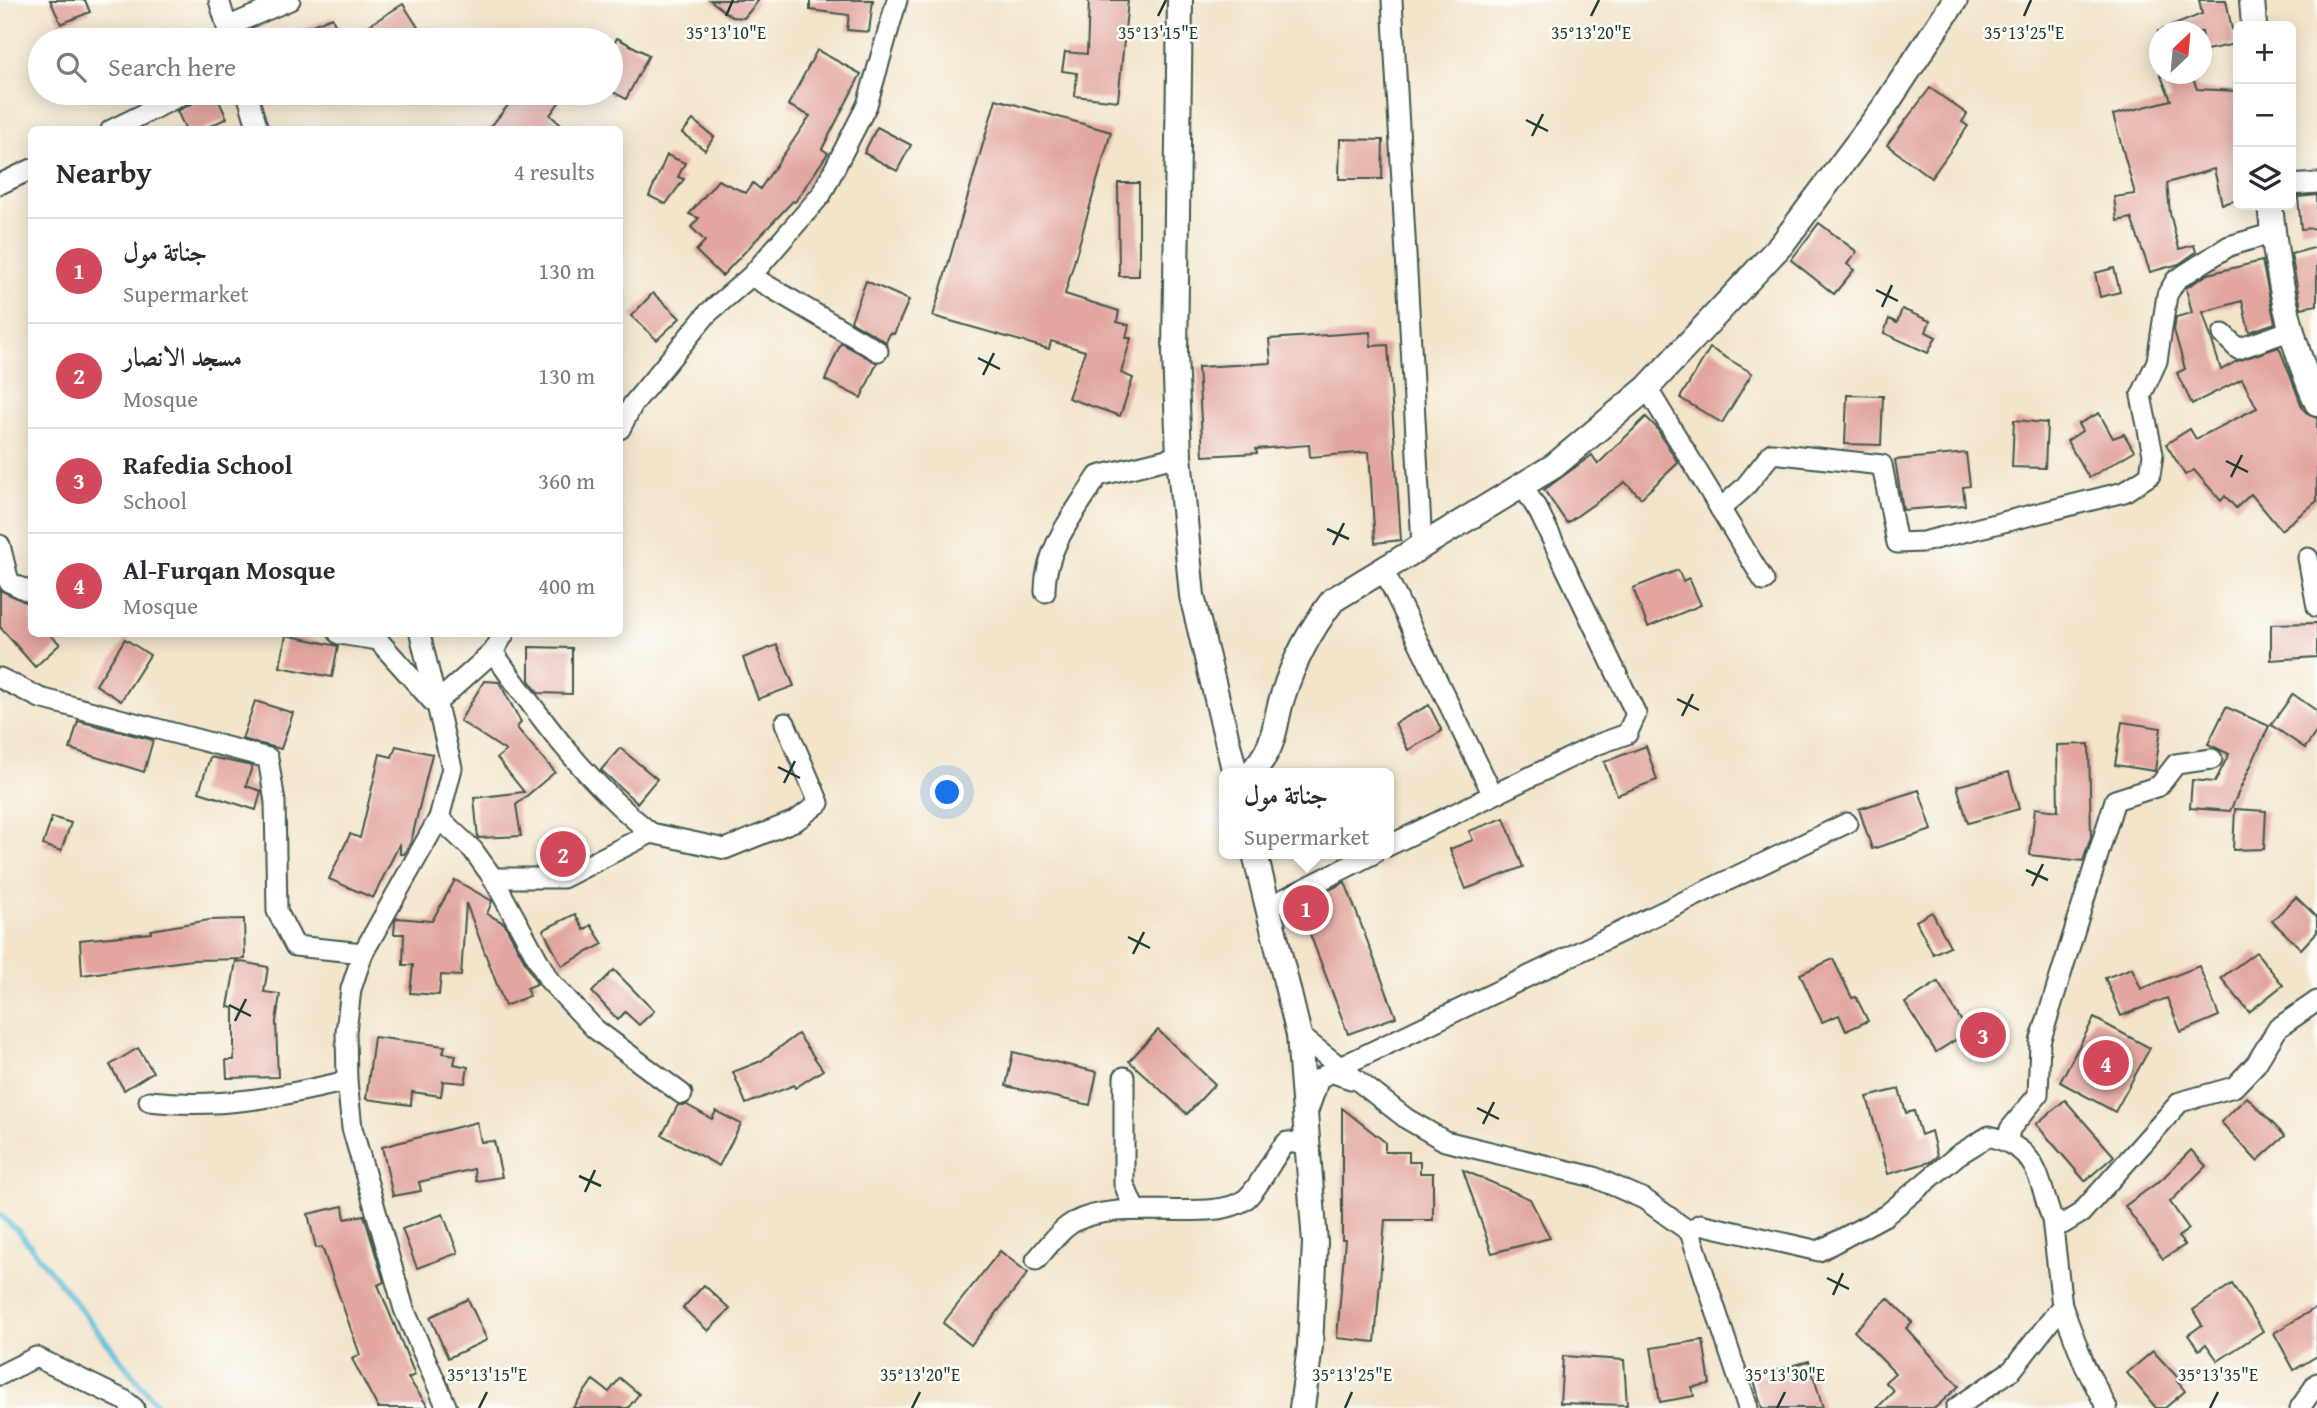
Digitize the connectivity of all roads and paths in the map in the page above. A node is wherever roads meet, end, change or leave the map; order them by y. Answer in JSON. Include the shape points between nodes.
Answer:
{"nodes":[{"id":1,"x":219,"y":0,"type":"edge"},
{"id":2,"x":290,"y":0,"type":"edge"},
{"id":3,"x":897,"y":0,"type":"edge"},
{"id":4,"x":1180,"y":0,"type":"edge"},
{"id":5,"x":1392,"y":0,"type":"edge"},
{"id":6,"x":1955,"y":0,"type":"edge"},
{"id":7,"x":2252,"y":0,"type":"edge"},
{"id":8,"x":2254,"y":21,"type":"edge"},
{"id":9,"x":227,"y":28,"type":"edge"},
{"id":10,"x":240,"y":28,"type":"edge"},
{"id":11,"x":162,"y":105,"type":"edge"},
{"id":12,"x":251,"y":105,"type":"edge"},
{"id":13,"x":119,"y":126,"type":"edge"},
{"id":14,"x":257,"y":126,"type":"edge"},
{"id":15,"x":28,"y":171,"type":"edge"},
{"id":16,"x":2317,"y":183,"type":"edge"},
{"id":17,"x":0,"y":184,"type":"edge"},
{"id":18,"x":2296,"y":185,"type":"edge"},
{"id":19,"x":2271,"y":210,"type":"edge"},
{"id":20,"x":2273,"y":233,"type":"junction"},
{"id":21,"x":751,"y":276,"type":"junction"},
{"id":22,"x":2292,"y":330,"type":"junction"},
{"id":23,"x":2223,"y":334,"type":"dead end"},
{"id":24,"x":878,"y":351,"type":"dead end"},
{"id":25,"x":1647,"y":388,"type":"junction"},
{"id":26,"x":2317,"y":403,"type":"edge"},
{"id":27,"x":623,"y":423,"type":"edge"},
{"id":28,"x":1179,"y":456,"type":"junction"},
{"id":29,"x":1522,"y":485,"type":"junction"},
{"id":30,"x":1720,"y":509,"type":"junction"},
{"id":31,"x":0,"y":545,"type":"edge"},
{"id":32,"x":1422,"y":546,"type":"junction"},
{"id":33,"x":2308,"y":558,"type":"dead end"},
{"id":34,"x":1383,"y":569,"type":"junction"},
{"id":35,"x":1764,"y":581,"type":"dead end"},
{"id":36,"x":28,"y":591,"type":"edge"},
{"id":37,"x":1045,"y":592,"type":"dead end"},
{"id":38,"x":2317,"y":607,"type":"edge"},
{"id":39,"x":358,"y":637,"type":"edge"},
{"id":40,"x":421,"y":637,"type":"edge"},
{"id":41,"x":502,"y":637,"type":"edge"},
{"id":42,"x":493,"y":652,"type":"junction"},
{"id":43,"x":0,"y":678,"type":"edge"},
{"id":44,"x":435,"y":704,"type":"junction"},
{"id":45,"x":785,"y":723,"type":"dead end"},
{"id":46,"x":2211,"y":759,"type":"dead end"},
{"id":47,"x":1234,"y":768,"type":"edge"},
{"id":48,"x":1255,"y":768,"type":"edge"},
{"id":49,"x":1493,"y":795,"type":"junction"},
{"id":50,"x":439,"y":818,"type":"junction"},
{"id":51,"x":1847,"y":823,"type":"dead end"},
{"id":52,"x":651,"y":833,"type":"junction"},
{"id":53,"x":1394,"y":843,"type":"edge"},
{"id":54,"x":1256,"y":859,"type":"edge"},
{"id":55,"x":1363,"y":859,"type":"edge"},
{"id":56,"x":493,"y":878,"type":"junction"},
{"id":57,"x":1269,"y":907,"type":"junction"},
{"id":58,"x":363,"y":953,"type":"junction"},
{"id":59,"x":2317,"y":1001,"type":"edge"},
{"id":60,"x":1299,"y":1035,"type":"junction"},
{"id":61,"x":1340,"y":1067,"type":"junction"},
{"id":62,"x":1124,"y":1077,"type":"dead end"},
{"id":63,"x":347,"y":1081,"type":"junction"},
{"id":64,"x":1358,"y":1081,"type":"junction"},
{"id":65,"x":682,"y":1094,"type":"dead end"},
{"id":66,"x":149,"y":1101,"type":"dead end"},
{"id":67,"x":1306,"y":1118,"type":"junction"},
{"id":68,"x":2008,"y":1141,"type":"junction"},
{"id":69,"x":1308,"y":1145,"type":"junction"},
{"id":70,"x":1134,"y":1208,"type":"junction"},
{"id":71,"x":2052,"y":1219,"type":"junction"},
{"id":72,"x":1690,"y":1232,"type":"junction"},
{"id":73,"x":1037,"y":1260,"type":"dead end"},
{"id":74,"x":2062,"y":1306,"type":"junction"},
{"id":75,"x":0,"y":1376,"type":"edge"},
{"id":76,"x":2317,"y":1383,"type":"edge"},
{"id":77,"x":134,"y":1408,"type":"edge"},
{"id":78,"x":447,"y":1408,"type":"edge"},
{"id":79,"x":1302,"y":1408,"type":"edge"},
{"id":80,"x":1748,"y":1408,"type":"edge"},
{"id":81,"x":1956,"y":1408,"type":"edge"},
{"id":82,"x":2107,"y":1408,"type":"edge"},
{"id":83,"x":2300,"y":1408,"type":"edge"}],
"edges":[{"from":1,"to":9,"type":"street"},
{"from":2,"to":10,"type":"street"},
{"from":3,"to":21,"type":"street","via":[[867,105],[821,195]]},
{"from":4,"to":28,"type":"street","via":[[1175,353]]},
{"from":5,"to":32,"type":"street"},
{"from":6,"to":25,"type":"street","via":[[1883,109],[1782,244]]},
{"from":7,"to":8,"type":"street"},
{"from":11,"to":13,"type":"street"},
{"from":12,"to":14,"type":"street"},
{"from":15,"to":17,"type":"street"},
{"from":16,"to":18,"type":"street"},
{"from":19,"to":20,"type":"street"},
{"from":20,"to":22,"type":"street"},
{"from":20,"to":30,"type":"street","via":[[2229,246],[2176,280],[2167,295],[2157,361],[2141,396],[2153,454],[2150,475],[2124,492],[1923,542],[1897,543],[1882,464],[1772,453]]},
{"from":21,"to":24,"type":"street"},
{"from":21,"to":27,"type":"street","via":[[708,313],[633,404]]},
{"from":22,"to":23,"type":"street","via":[[2238,349]]},
{"from":22,"to":26,"type":"street"},
{"from":25,"to":29,"type":"street","via":[[1554,466]]},
{"from":25,"to":30,"type":"street"},
{"from":28,"to":37,"type":"street","via":[[1098,475],[1044,570]]},
{"from":28,"to":47,"type":"street","via":[[1192,596]]},
{"from":29,"to":32,"type":"street"},
{"from":29,"to":49,"type":"street","via":[[1636,714],[1627,734]]},
{"from":30,"to":35,"type":"street"},
{"from":31,"to":36,"type":"street","via":[[9,582]]},
{"from":32,"to":34,"type":"street"},
{"from":33,"to":38,"type":"street"},
{"from":34,"to":48,"type":"street","via":[[1333,600],[1310,631],[1283,696],[1273,743]]},
{"from":34,"to":49,"type":"street"},
{"from":39,"to":44,"type":"street","via":[[378,640]]},
{"from":40,"to":44,"type":"street"},
{"from":41,"to":42,"type":"street"},
{"from":42,"to":44,"type":"street"},
{"from":42,"to":52,"type":"street","via":[[532,707],[611,801]]},
{"from":43,"to":58,"type":"street","via":[[40,698],[268,758],[275,802],[277,911],[295,946]]},
{"from":44,"to":50,"type":"street","via":[[452,768]]},
{"from":45,"to":52,"type":"street","via":[[818,803],[797,820],[725,849]]},
{"from":46,"to":68,"type":"street","via":[[2176,764],[2159,786],[2115,800],[2040,1042],[2038,1095],[2010,1129]]},
{"from":49,"to":53,"type":"street"},
{"from":50,"to":56,"type":"street","via":[[473,850]]},
{"from":50,"to":58,"type":"street"},
{"from":51,"to":61,"type":"street"},
{"from":52,"to":56,"type":"street","via":[[563,878]]},
{"from":54,"to":57,"type":"street"},
{"from":55,"to":57,"type":"street"},
{"from":56,"to":65,"type":"street","via":[[550,980],[596,1029]]},
{"from":57,"to":60,"type":"street"},
{"from":58,"to":63,"type":"street","via":[[351,989]]},
{"from":59,"to":71,"type":"street","via":[[2278,1028],[2256,1064],[2234,1087],[2180,1101],[2081,1213],[2063,1224]]},
{"from":60,"to":61,"type":"street"},
{"from":60,"to":67,"type":"street"},
{"from":61,"to":64,"type":"street"},
{"from":62,"to":70,"type":"street","via":[[1124,1184]]},
{"from":63,"to":66,"type":"street","via":[[264,1100],[184,1105]]},
{"from":63,"to":78,"type":"street","via":[[352,1128],[404,1309]]},
{"from":64,"to":67,"type":"street","via":[[1330,1072],[1319,1079]]},
{"from":64,"to":72,"type":"street","via":[[1445,1141],[1594,1177],[1644,1199]]},
{"from":67,"to":69,"type":"street"},
{"from":68,"to":71,"type":"street","via":[[2031,1157]]},
{"from":68,"to":72,"type":"street","via":[[1989,1136],[1958,1155],[1886,1215],[1819,1251],[1700,1224]]},
{"from":69,"to":70,"type":"street","via":[[1287,1142],[1246,1199],[1213,1211]]},
{"from":69,"to":79,"type":"street","via":[[1315,1243]]},
{"from":70,"to":73,"type":"street","via":[[1073,1222]]},
{"from":71,"to":74,"type":"street"},
{"from":72,"to":80,"type":"street"},
{"from":74,"to":81,"type":"street","via":[[2012,1370]]},
{"from":74,"to":82,"type":"street"},
{"from":75,"to":77,"type":"street","via":[[36,1357]]},
{"from":76,"to":83,"type":"street"}]}
